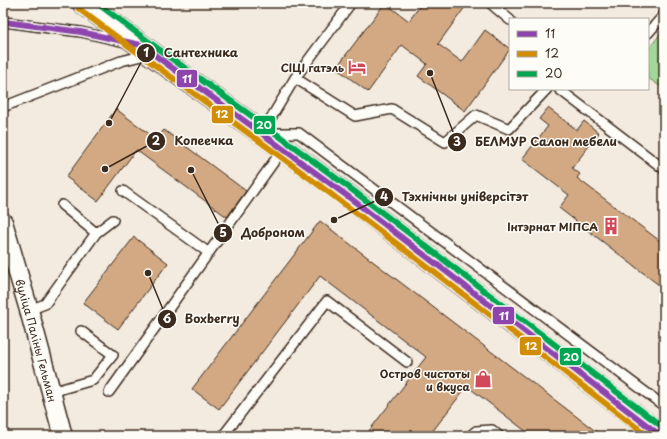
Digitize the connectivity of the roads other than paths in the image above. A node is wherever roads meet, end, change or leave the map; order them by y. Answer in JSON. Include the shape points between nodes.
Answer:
{"nodes":[{"id":1,"x":84,"y":3,"type":"edge"},
{"id":2,"x":351,"y":3,"type":"edge"},
{"id":3,"x":490,"y":3,"type":"edge"},
{"id":4,"x":664,"y":15,"type":"edge"},
{"id":5,"x":509,"y":19,"type":"edge"},
{"id":6,"x":3,"y":20,"type":"edge"},
{"id":7,"x":649,"y":32,"type":"edge"},
{"id":8,"x":146,"y":50,"type":"junction"},
{"id":9,"x":295,"y":78,"type":"junction"},
{"id":10,"x":546,"y":90,"type":"edge"},
{"id":11,"x":560,"y":90,"type":"edge"},
{"id":12,"x":3,"y":107,"type":"edge"},
{"id":13,"x":262,"y":133,"type":"junction"},
{"id":14,"x":283,"y":149,"type":"junction"},
{"id":15,"x":664,"y":169,"type":"edge"},
{"id":16,"x":123,"y":191,"type":"dead end"},
{"id":17,"x":62,"y":205,"type":"dead end"},
{"id":18,"x":113,"y":220,"type":"dead end"},
{"id":19,"x":3,"y":222,"type":"edge"},
{"id":20,"x":96,"y":233,"type":"junction"},
{"id":21,"x":209,"y":253,"type":"junction"},
{"id":22,"x":29,"y":310,"type":"junction"},
{"id":23,"x":81,"y":331,"type":"dead end"},
{"id":24,"x":408,"y":362,"type":"dead end"},
{"id":25,"x":51,"y":392,"type":"junction"},
{"id":26,"x":109,"y":392,"type":"dead end"},
{"id":27,"x":664,"y":406,"type":"edge"},
{"id":28,"x":655,"y":434,"type":"edge"},
{"id":29,"x":63,"y":436,"type":"edge"},
{"id":30,"x":223,"y":436,"type":"edge"},
{"id":31,"x":470,"y":436,"type":"edge"},
{"id":32,"x":499,"y":436,"type":"edge"}],
"edges":[{"from":1,"to":8,"type":"main road"},
{"from":2,"to":9,"type":"lane"},
{"from":3,"to":5,"type":"lane"},
{"from":4,"to":7,"type":"lane"},
{"from":6,"to":8,"type":"lane","via":[[81,32]]},
{"from":8,"to":12,"type":"lane"},
{"from":8,"to":13,"type":"main road"},
{"from":9,"to":10,"type":"lane","via":[[355,116],[392,108],[444,142],[476,115],[508,129]]},
{"from":9,"to":13,"type":"lane"},
{"from":11,"to":15,"type":"lane"},
{"from":13,"to":14,"type":"main road"},
{"from":13,"to":27,"type":"lane","via":[[299,133]]},
{"from":14,"to":21,"type":"lane"},
{"from":14,"to":28,"type":"main road"},
{"from":16,"to":21,"type":"lane"},
{"from":17,"to":20,"type":"lane"},
{"from":18,"to":20,"type":"lane"},
{"from":19,"to":22,"type":"street","name":"вуліца Паліны Гельман"},
{"from":20,"to":22,"type":"lane","via":[[45,304]]},
{"from":21,"to":26,"type":"lane"},
{"from":22,"to":25,"type":"street","name":"вуліца Паліны Гельман"},
{"from":23,"to":25,"type":"lane","via":[[113,355],[93,380]]},
{"from":24,"to":30,"type":"lane","via":[[327,301]]},
{"from":25,"to":29,"type":"street","name":"вуліца Паліны Гельман"},
{"from":31,"to":32,"type":"lane","via":[[476,431],[492,430]]}]}
